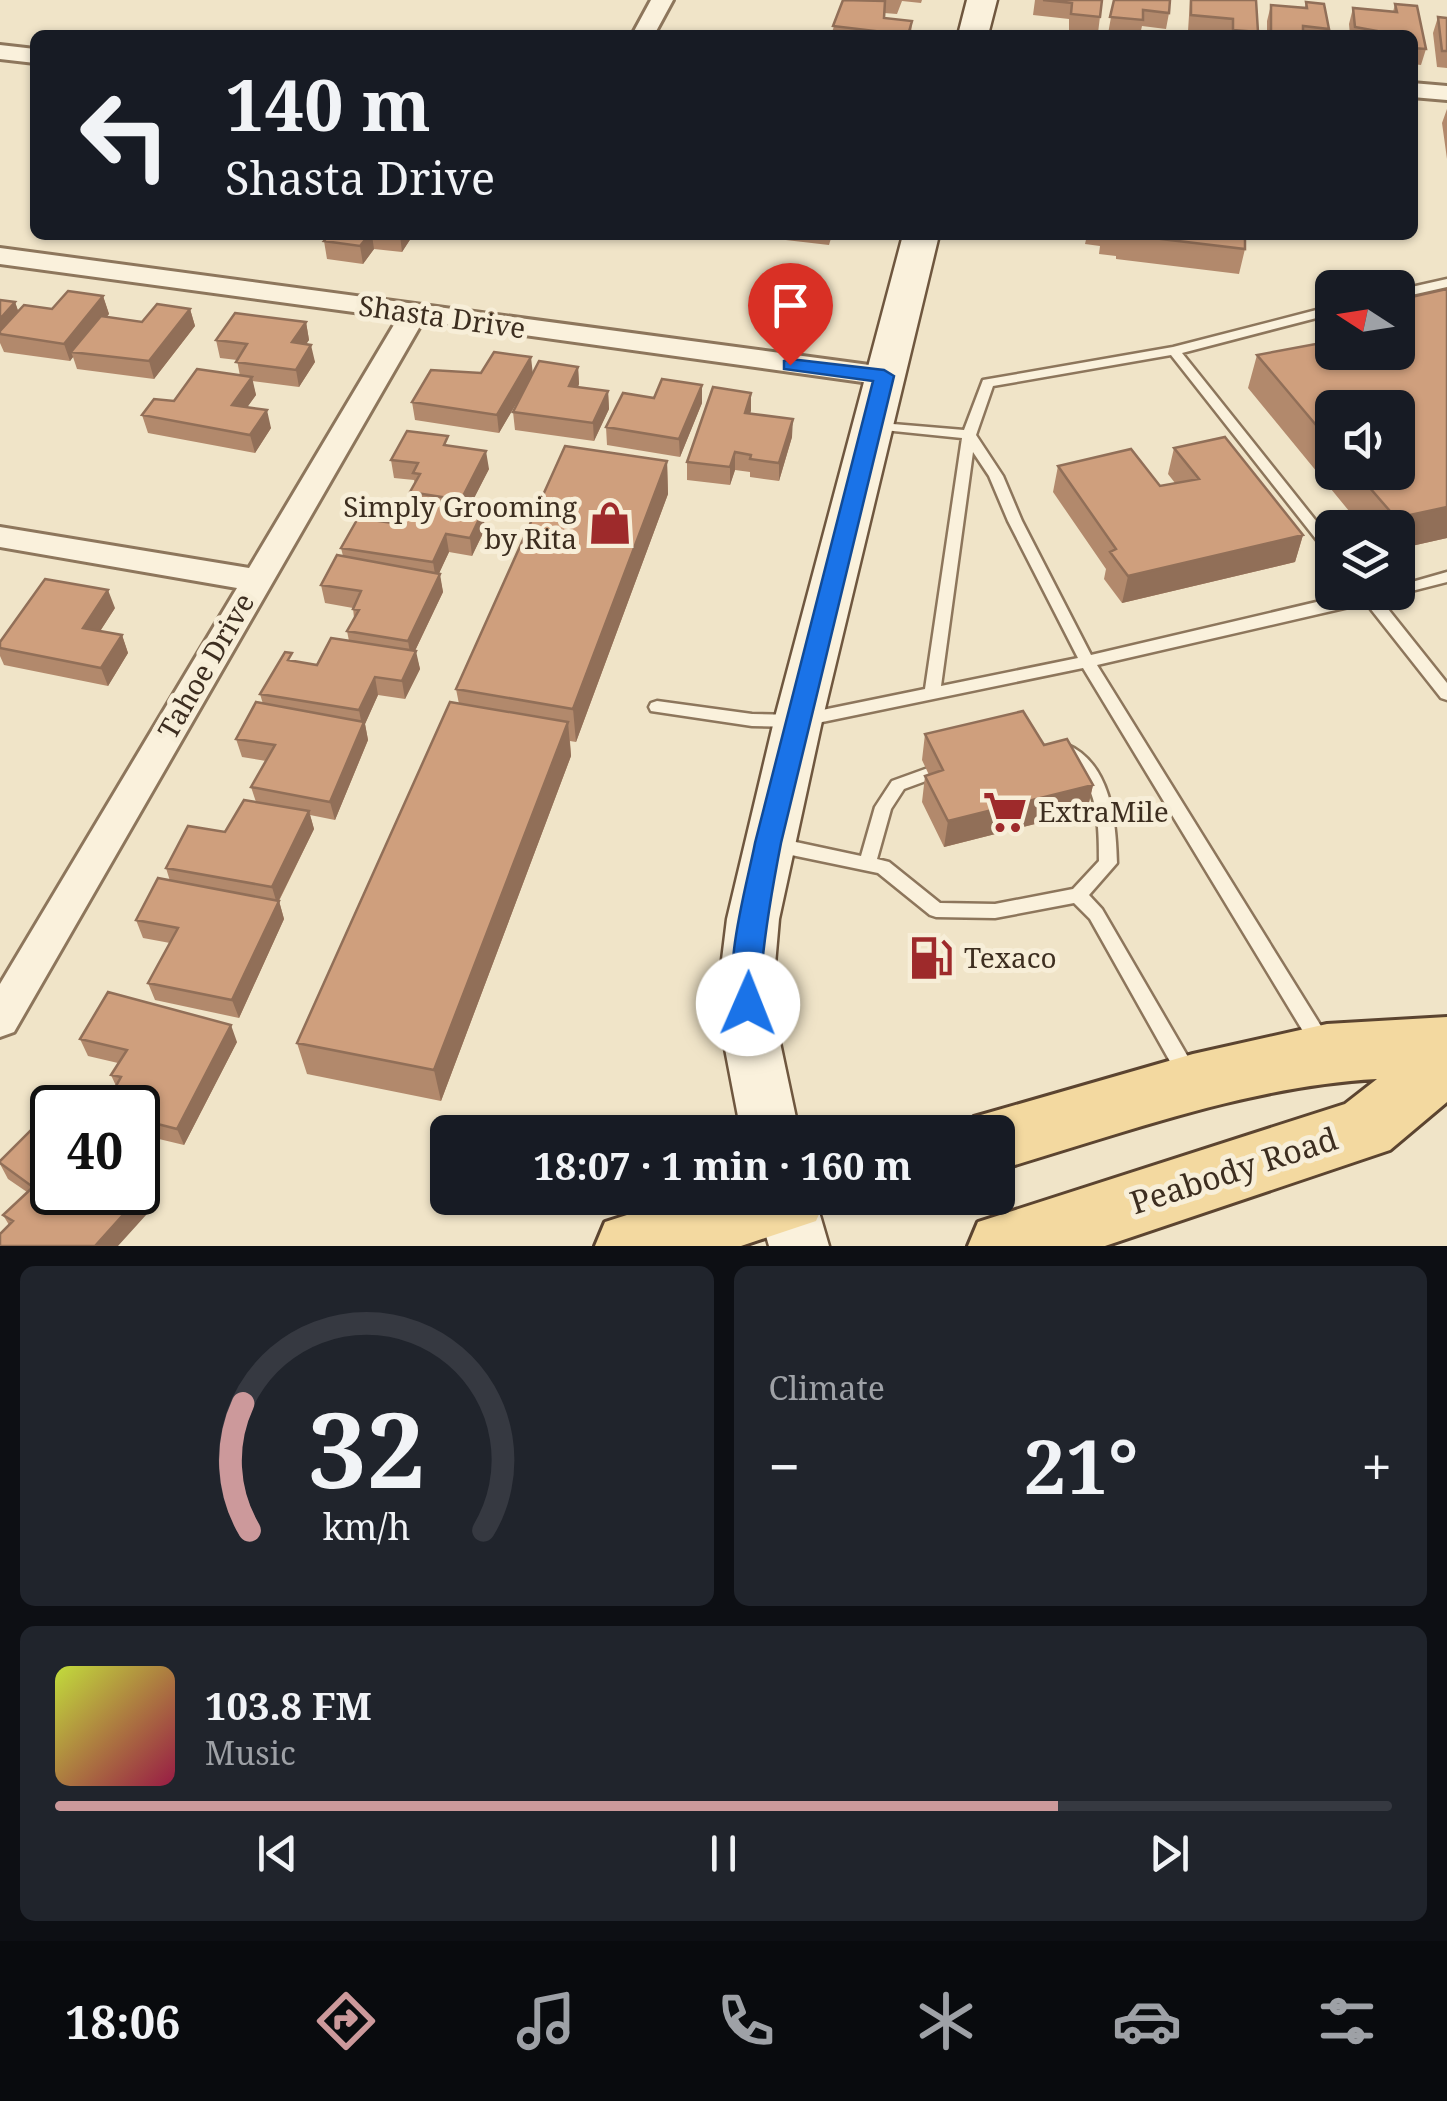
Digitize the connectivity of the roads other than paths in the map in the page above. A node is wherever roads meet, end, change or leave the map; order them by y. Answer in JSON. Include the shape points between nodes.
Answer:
{"nodes":[{"id":1,"x":662,"y":0,"type":"edge"},
{"id":2,"x":982,"y":0,"type":"edge"},
{"id":3,"x":646,"y":30,"type":"edge"},
{"id":4,"x":973,"y":30,"type":"edge"},
{"id":5,"x":0,"y":52,"type":"edge"},
{"id":6,"x":30,"y":55,"type":"edge"},
{"id":7,"x":1418,"y":91,"type":"edge"},
{"id":8,"x":1447,"y":93,"type":"edge"},
{"id":9,"x":920,"y":240,"type":"edge"},
{"id":10,"x":0,"y":256,"type":"edge"},
{"id":11,"x":1447,"y":282,"type":"edge"},
{"id":12,"x":1415,"y":290,"type":"edge"},
{"id":13,"x":414,"y":313,"type":"junction"},
{"id":14,"x":1315,"y":314,"type":"edge"},
{"id":15,"x":1174,"y":350,"type":"junction"},
{"id":16,"x":884,"y":376,"type":"junction"},
{"id":17,"x":873,"y":424,"type":"junction"},
{"id":18,"x":969,"y":435,"type":"junction"},
{"id":19,"x":1315,"y":528,"type":"edge"},
{"id":20,"x":0,"y":537,"type":"edge"},
{"id":21,"x":1447,"y":578,"type":"edge"},
{"id":22,"x":257,"y":580,"type":"junction"},
{"id":23,"x":1415,"y":586,"type":"edge"},
{"id":24,"x":1315,"y":608,"type":"edge"},
{"id":25,"x":1380,"y":610,"type":"edge"},
{"id":26,"x":1087,"y":662,"type":"junction"},
{"id":27,"x":932,"y":694,"type":"junction"},
{"id":28,"x":1447,"y":694,"type":"edge"},
{"id":29,"x":657,"y":707,"type":"dead end"},
{"id":30,"x":798,"y":722,"type":"junction"},
{"id":31,"x":1050,"y":748,"type":"edge"},
{"id":32,"x":928,"y":774,"type":"edge"},
{"id":33,"x":768,"y":843,"type":"junction"},
{"id":34,"x":867,"y":864,"type":"junction"},
{"id":35,"x":1078,"y":895,"type":"junction"},
{"id":36,"x":0,"y":1020,"type":"edge"},
{"id":37,"x":1447,"y":1046,"type":"edge"},
{"id":38,"x":1327,"y":1054,"type":"junction"},
{"id":39,"x":1447,"y":1062,"type":"edge"},
{"id":40,"x":1193,"y":1084,"type":"junction"},
{"id":41,"x":767,"y":1115,"type":"edge"},
{"id":42,"x":1015,"y":1134,"type":"edge"},
{"id":43,"x":768,"y":1215,"type":"edge"},
{"id":44,"x":630,"y":1246,"type":"edge"},
{"id":45,"x":1003,"y":1246,"type":"edge"}],
"edges":[{"from":1,"to":3,"type":"street"},
{"from":2,"to":4,"type":"street"},
{"from":5,"to":6,"type":"street"},
{"from":7,"to":8,"type":"street"},
{"from":9,"to":16,"type":"street"},
{"from":10,"to":13,"type":"street","name":"Shasta Drive"},
{"from":11,"to":12,"type":"lane"},
{"from":13,"to":16,"type":"street","name":"Shasta Drive"},
{"from":13,"to":22,"type":"street","name":"Tahoe Drive"},
{"from":14,"to":15,"type":"lane"},
{"from":15,"to":18,"type":"lane","via":[[988,383]]},
{"from":15,"to":19,"type":"lane"},
{"from":16,"to":17,"type":"street"},
{"from":17,"to":18,"type":"lane"},
{"from":17,"to":30,"type":"street"},
{"from":18,"to":26,"type":"lane","via":[[996,476]]},
{"from":18,"to":27,"type":"lane"},
{"from":20,"to":22,"type":"street"},
{"from":21,"to":23,"type":"lane"},
{"from":22,"to":36,"type":"street","name":"Tahoe Drive"},
{"from":24,"to":26,"type":"lane"},
{"from":25,"to":28,"type":"lane"},
{"from":26,"to":27,"type":"lane"},
{"from":26,"to":38,"type":"lane"},
{"from":27,"to":30,"type":"lane"},
{"from":29,"to":30,"type":"lane"},
{"from":30,"to":33,"type":"street"},
{"from":31,"to":35,"type":"lane","via":[[1069,750],[1104,802],[1108,863]]},
{"from":32,"to":34,"type":"lane","via":[[898,785],[890,796]]},
{"from":33,"to":34,"type":"lane"},
{"from":33,"to":41,"type":"street","via":[[747,976]]},
{"from":34,"to":35,"type":"lane","via":[[883,867],[936,910],[995,911]]},
{"from":35,"to":40,"type":"lane","via":[[1096,914]]},
{"from":37,"to":38,"type":"main road"},
{"from":38,"to":40,"type":"main road"},
{"from":39,"to":45,"type":"main road","name":"Peabody Road","via":[[1366,1128]]},
{"from":40,"to":42,"type":"main road"},
{"from":43,"to":44,"type":"main road"}]}
